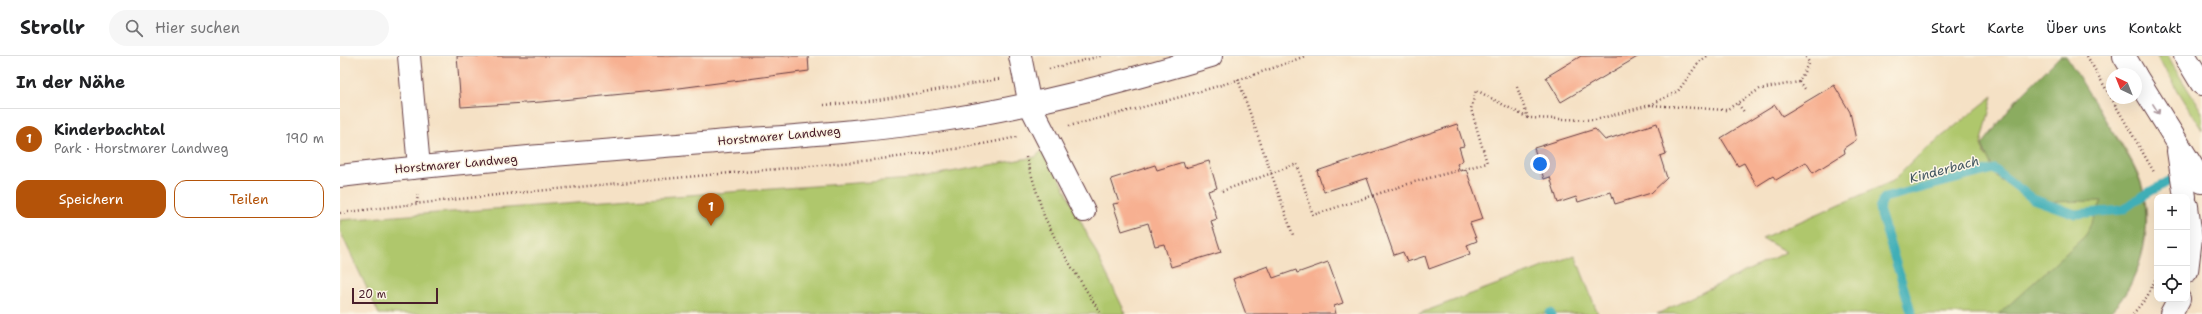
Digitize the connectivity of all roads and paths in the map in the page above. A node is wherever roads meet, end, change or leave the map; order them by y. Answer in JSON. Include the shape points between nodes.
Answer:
{"nodes":[{"id":1,"x":409,"y":56,"type":"edge"},
{"id":2,"x":1101,"y":56,"type":"edge"},
{"id":3,"x":1211,"y":56,"type":"edge"},
{"id":4,"x":1707,"y":56,"type":"edge"},
{"id":5,"x":1806,"y":56,"type":"edge"},
{"id":6,"x":1811,"y":56,"type":"edge"},
{"id":7,"x":2087,"y":56,"type":"edge"},
{"id":8,"x":2124,"y":56,"type":"edge"},
{"id":9,"x":2185,"y":56,"type":"edge"},
{"id":10,"x":1809,"y":62,"type":"junction"},
{"id":11,"x":1023,"y":66,"type":"edge"},
{"id":12,"x":2131,"y":68,"type":"edge"},
{"id":13,"x":1238,"y":79,"type":"dead end"},
{"id":14,"x":1799,"y":82,"type":"junction"},
{"id":15,"x":2202,"y":84,"type":"edge"},
{"id":16,"x":1517,"y":87,"type":"dead end"},
{"id":17,"x":2142,"y":87,"type":"edge"},
{"id":18,"x":1806,"y":90,"type":"dead end"},
{"id":19,"x":1738,"y":104,"type":"junction"},
{"id":20,"x":822,"y":105,"type":"dead end"},
{"id":21,"x":1030,"y":105,"type":"junction"},
{"id":22,"x":1650,"y":105,"type":"junction"},
{"id":23,"x":1745,"y":113,"type":"dead end"},
{"id":24,"x":1528,"y":118,"type":"junction"},
{"id":25,"x":1025,"y":149,"type":"dead end"},
{"id":26,"x":419,"y":167,"type":"junction"},
{"id":27,"x":2154,"y":173,"type":"dead end"},
{"id":28,"x":1272,"y":174,"type":"junction"},
{"id":29,"x":340,"y":176,"type":"edge"},
{"id":30,"x":1222,"y":191,"type":"dead end"},
{"id":31,"x":2190,"y":194,"type":"edge"},
{"id":32,"x":2190,"y":195,"type":"edge"},
{"id":33,"x":1084,"y":211,"type":"dead end"},
{"id":34,"x":1293,"y":235,"type":"dead end"},
{"id":35,"x":2188,"y":266,"type":"edge"},
{"id":36,"x":2154,"y":283,"type":"edge"},
{"id":37,"x":2177,"y":302,"type":"edge"},
{"id":38,"x":1101,"y":314,"type":"edge"},
{"id":39,"x":2133,"y":314,"type":"edge"},
{"id":40,"x":2171,"y":314,"type":"edge"}],
"edges":[{"from":1,"to":26,"type":"street"},
{"from":2,"to":11,"type":"path"},
{"from":3,"to":21,"type":"street","name":"Horstmarer Landweg"},
{"from":4,"to":22,"type":"path","via":[[1698,62],[1678,91]]},
{"from":5,"to":10,"type":"path"},
{"from":6,"to":10,"type":"path"},
{"from":7,"to":27,"type":"path"},
{"from":8,"to":12,"type":"street"},
{"from":9,"to":15,"type":"street"},
{"from":10,"to":14,"type":"path"},
{"from":11,"to":20,"type":"path","via":[[878,100]]},
{"from":11,"to":21,"type":"street"},
{"from":13,"to":28,"type":"path"},
{"from":14,"to":18,"type":"path"},
{"from":14,"to":19,"type":"path","via":[[1760,89]]},
{"from":16,"to":24,"type":"path"},
{"from":17,"to":31,"type":"street","one_way":true,"via":[[2180,152]]},
{"from":19,"to":22,"type":"path","via":[[1726,110]]},
{"from":19,"to":23,"type":"path"},
{"from":21,"to":26,"type":"street","name":"Horstmarer Landweg","via":[[934,122]]},
{"from":21,"to":33,"type":"street"},
{"from":22,"to":24,"type":"path","via":[[1595,120]]},
{"from":24,"to":28,"type":"path","via":[[1476,90],[1470,109],[1487,163],[1414,182],[1313,215],[1297,164]]},
{"from":25,"to":38,"type":"path","via":[[1044,216],[1060,248]]},
{"from":26,"to":29,"type":"street","name":"Horstmarer Landweg"},
{"from":28,"to":30,"type":"path"},
{"from":28,"to":34,"type":"path"},
{"from":32,"to":35,"type":"street","via":[[2191,238]]},
{"from":36,"to":39,"type":"path","via":[[2148,297]]},
{"from":37,"to":40,"type":"street"}]}
